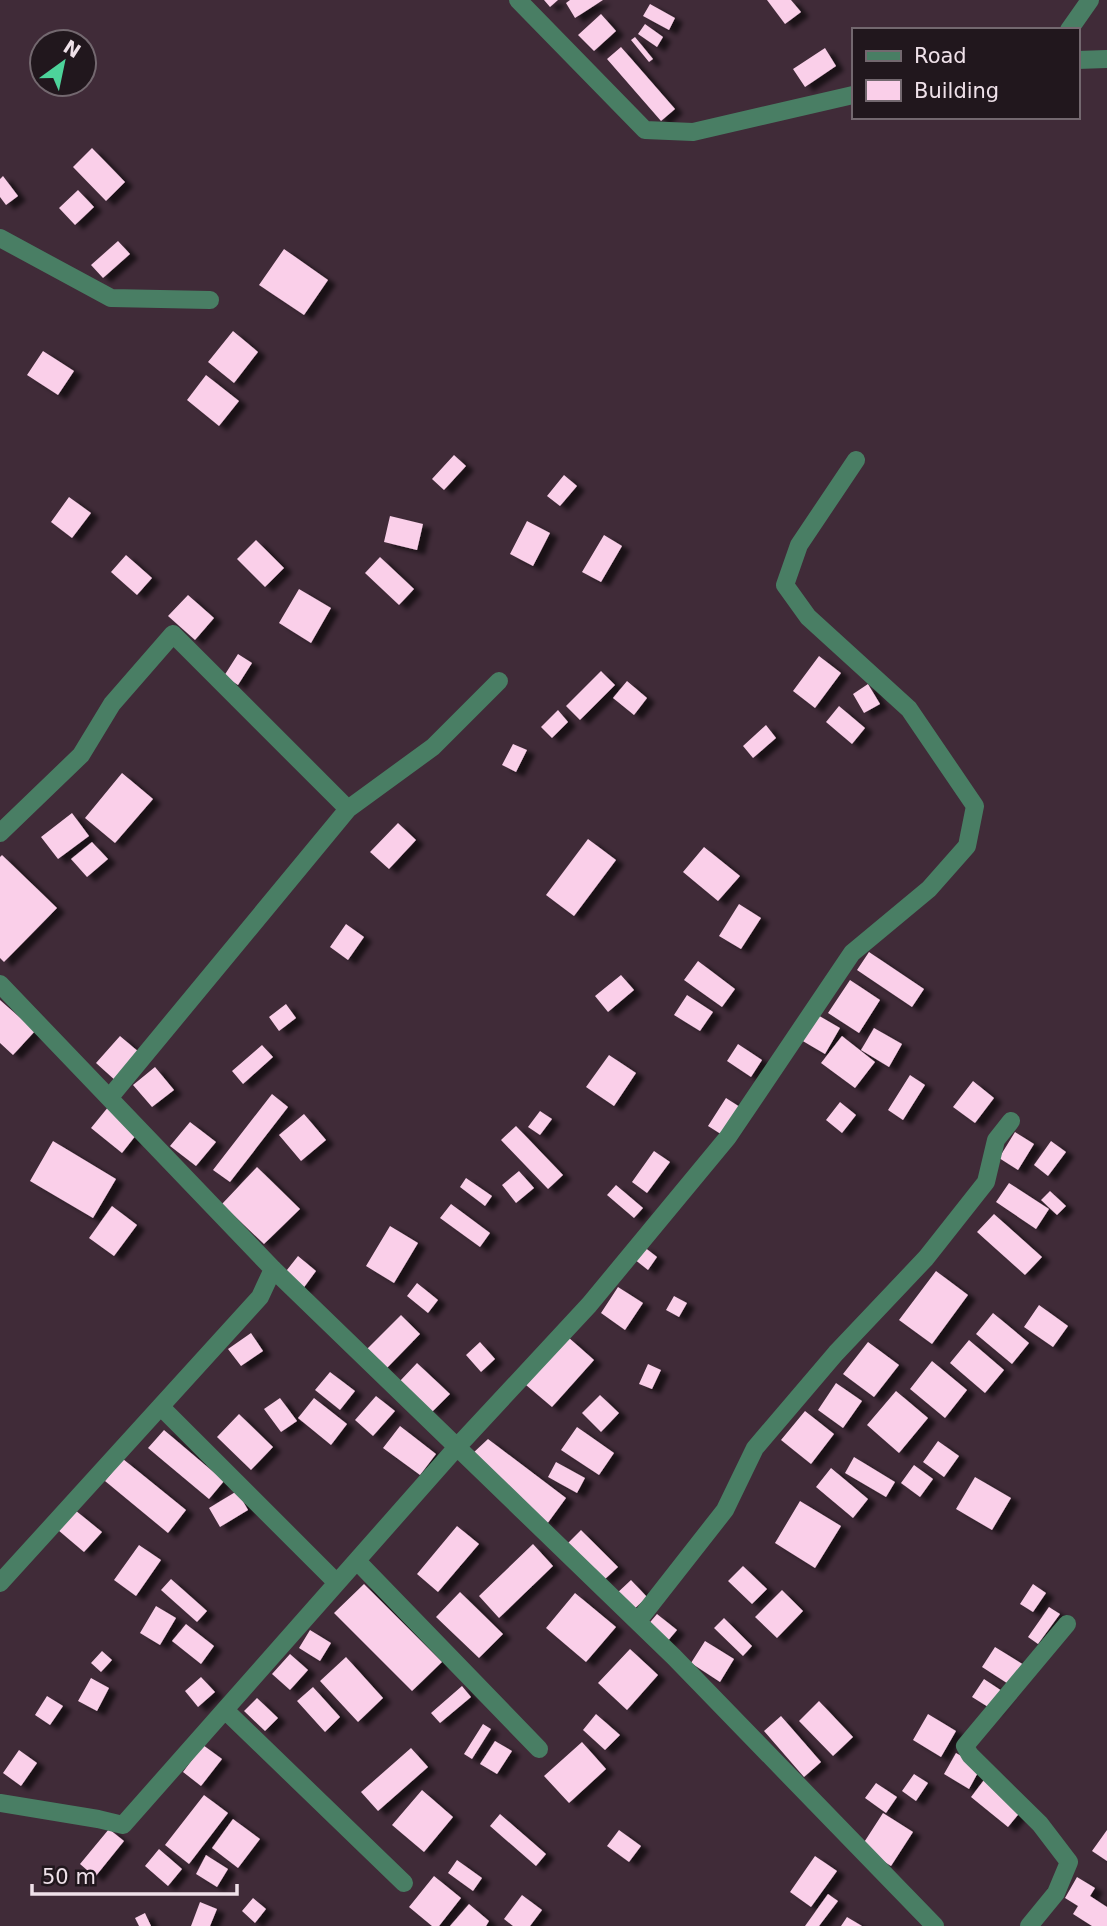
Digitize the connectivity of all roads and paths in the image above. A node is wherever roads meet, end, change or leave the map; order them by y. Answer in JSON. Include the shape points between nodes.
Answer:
{"nodes":[{"id":1,"x":518,"y":0,"type":"edge"},
{"id":2,"x":1090,"y":0,"type":"edge"},
{"id":3,"x":1070,"y":28,"type":"edge"},
{"id":4,"x":1107,"y":59,"type":"edge"},
{"id":5,"x":1079,"y":60,"type":"edge"},
{"id":6,"x":852,"y":95,"type":"edge"},
{"id":7,"x":0,"y":238,"type":"edge"},
{"id":8,"x":210,"y":300,"type":"dead end"},
{"id":9,"x":856,"y":460,"type":"dead end"},
{"id":10,"x":499,"y":681,"type":"dead end"},
{"id":11,"x":348,"y":809,"type":"junction"},
{"id":12,"x":0,"y":833,"type":"edge"},
{"id":13,"x":0,"y":984,"type":"edge"},
{"id":14,"x":110,"y":1097,"type":"junction"},
{"id":15,"x":1011,"y":1121,"type":"dead end"},
{"id":16,"x":273,"y":1269,"type":"junction"},
{"id":17,"x":161,"y":1407,"type":"junction"},
{"id":18,"x":457,"y":1447,"type":"junction"},
{"id":19,"x":356,"y":1561,"type":"junction"},
{"id":20,"x":0,"y":1583,"type":"edge"},
{"id":21,"x":337,"y":1583,"type":"junction"},
{"id":22,"x":638,"y":1621,"type":"junction"},
{"id":23,"x":1067,"y":1625,"type":"dead end"},
{"id":24,"x":225,"y":1710,"type":"junction"},
{"id":25,"x":539,"y":1749,"type":"dead end"},
{"id":26,"x":0,"y":1803,"type":"edge"},
{"id":27,"x":404,"y":1883,"type":"dead end"},
{"id":28,"x":935,"y":1926,"type":"edge"},
{"id":29,"x":1029,"y":1926,"type":"edge"}],
"edges":[{"from":1,"to":6,"type":"street","via":[[645,130],[693,132]]},
{"from":2,"to":3,"type":"street"},
{"from":4,"to":5,"type":"street"},
{"from":7,"to":8,"type":"street","via":[[111,298]]},
{"from":9,"to":18,"type":"street","via":[[799,545],[785,585],[808,617],[909,709],[975,806],[967,846],[929,889],[852,953],[728,1137],[589,1305]]},
{"from":10,"to":11,"type":"street","via":[[433,747]]},
{"from":11,"to":12,"type":"street","via":[[173,634],[112,704],[81,755]]},
{"from":11,"to":14,"type":"street"},
{"from":13,"to":14,"type":"street"},
{"from":14,"to":16,"type":"street"},
{"from":15,"to":22,"type":"street","via":[[996,1140],[986,1182],[926,1258],[755,1448],[725,1510]]},
{"from":16,"to":17,"type":"street","via":[[260,1297]]},
{"from":16,"to":18,"type":"street"},
{"from":17,"to":20,"type":"street"},
{"from":17,"to":21,"type":"street"},
{"from":18,"to":19,"type":"street"},
{"from":18,"to":22,"type":"street"},
{"from":19,"to":21,"type":"street"},
{"from":19,"to":25,"type":"street"},
{"from":21,"to":24,"type":"street"},
{"from":22,"to":28,"type":"street"},
{"from":23,"to":29,"type":"street","via":[[965,1746],[1040,1824],[1069,1862],[1056,1893]]},
{"from":24,"to":26,"type":"street","via":[[123,1825]]},
{"from":24,"to":27,"type":"street"}]}
